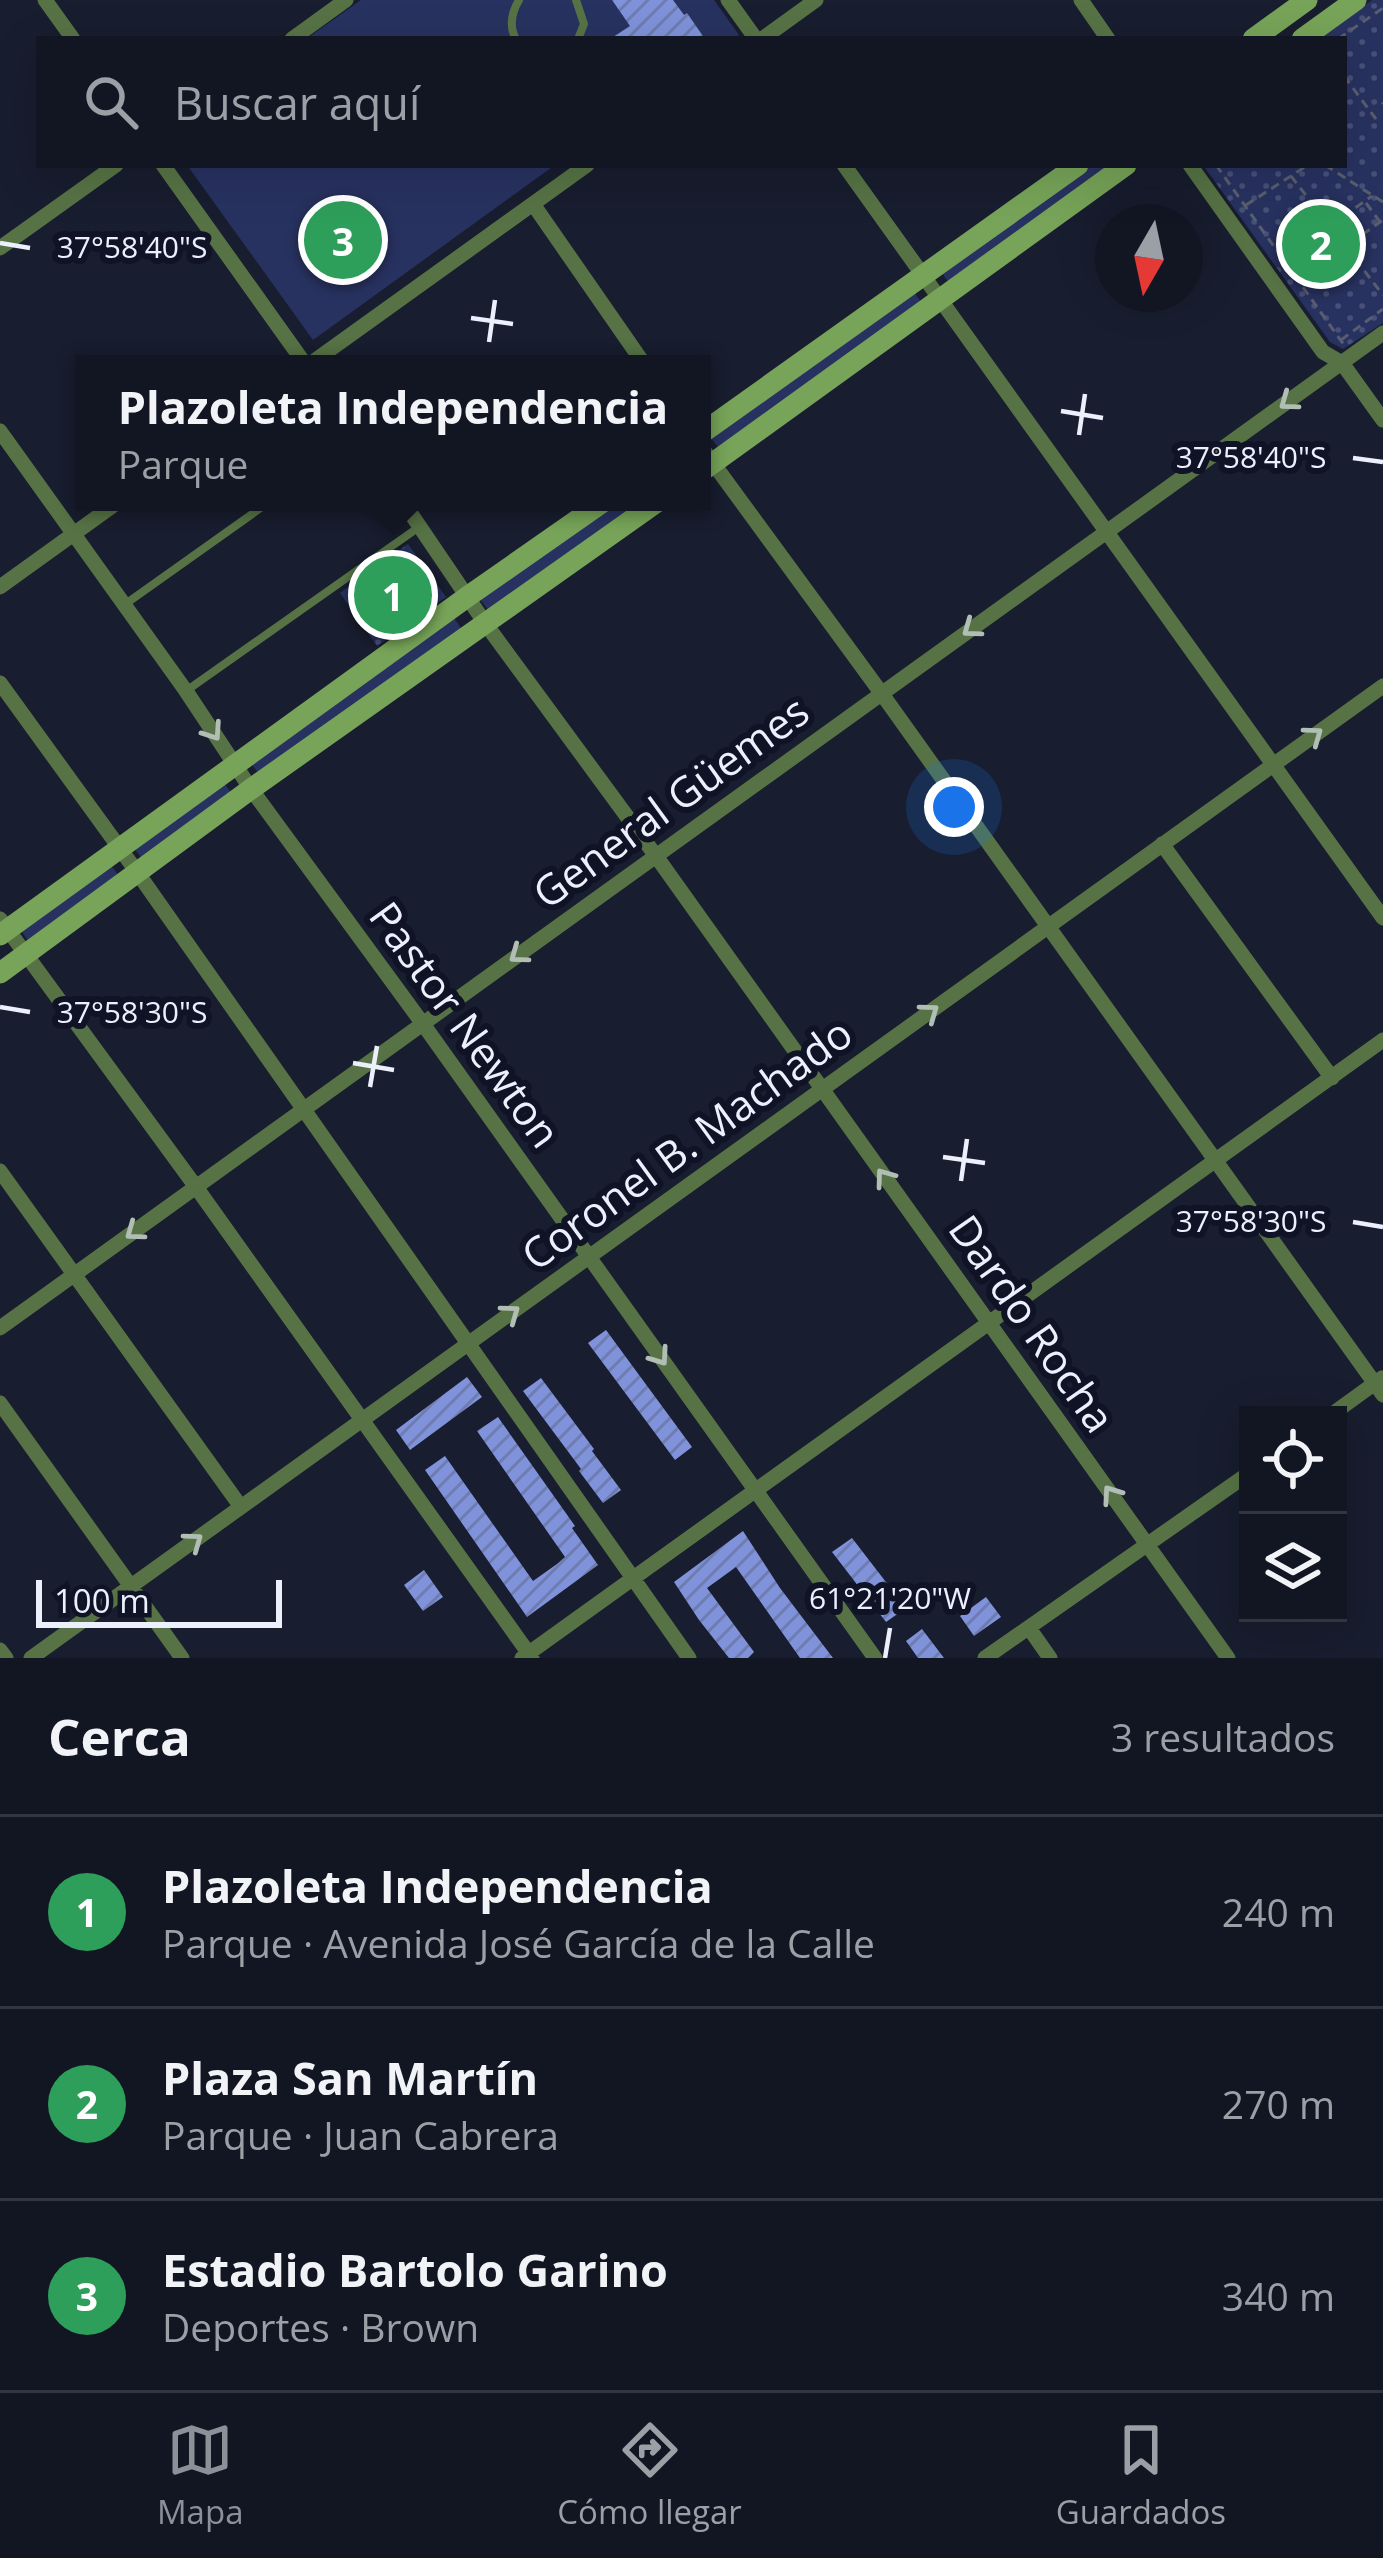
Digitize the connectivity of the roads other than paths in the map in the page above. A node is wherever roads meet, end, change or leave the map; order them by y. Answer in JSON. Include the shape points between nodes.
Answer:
{"nodes":[{"id":1,"x":45,"y":0,"type":"edge"},
{"id":2,"x":346,"y":0,"type":"edge"},
{"id":3,"x":520,"y":0,"type":"edge"},
{"id":4,"x":576,"y":0,"type":"edge"},
{"id":5,"x":728,"y":0,"type":"edge"},
{"id":6,"x":816,"y":0,"type":"edge"},
{"id":7,"x":1081,"y":0,"type":"edge"},
{"id":8,"x":1307,"y":0,"type":"edge"},
{"id":9,"x":1362,"y":9,"type":"edge"},
{"id":10,"x":71,"y":36,"type":"edge"},
{"id":11,"x":296,"y":36,"type":"edge"},
{"id":12,"x":514,"y":36,"type":"edge"},
{"id":13,"x":579,"y":36,"type":"edge"},
{"id":14,"x":757,"y":36,"type":"edge"},
{"id":15,"x":763,"y":36,"type":"edge"},
{"id":16,"x":1106,"y":36,"type":"edge"},
{"id":17,"x":1257,"y":36,"type":"edge"},
{"id":18,"x":1308,"y":36,"type":"edge"},
{"id":19,"x":112,"y":168,"type":"edge"},
{"id":20,"x":165,"y":168,"type":"edge"},
{"id":21,"x":582,"y":168,"type":"edge"},
{"id":22,"x":846,"y":168,"type":"edge"},
{"id":23,"x":1074,"y":168,"type":"edge"},
{"id":24,"x":1122,"y":168,"type":"edge"},
{"id":25,"x":1192,"y":168,"type":"edge"},
{"id":26,"x":533,"y":204,"type":"junction"},
{"id":27,"x":0,"y":248,"type":"edge"},
{"id":28,"x":921,"y":276,"type":"junction"},
{"id":29,"x":939,"y":299,"type":"junction"},
{"id":30,"x":1383,"y":333,"type":"edge"},
{"id":31,"x":300,"y":355,"type":"edge"},
{"id":32,"x":320,"y":355,"type":"edge"},
{"id":33,"x":638,"y":355,"type":"edge"},
{"id":34,"x":1347,"y":359,"type":"junction"},
{"id":35,"x":1383,"y":420,"type":"edge"},
{"id":36,"x":711,"y":428,"type":"edge"},
{"id":37,"x":0,"y":431,"type":"edge"},
{"id":38,"x":711,"y":457,"type":"edge"},
{"id":39,"x":711,"y":469,"type":"edge"},
{"id":40,"x":106,"y":511,"type":"edge"},
{"id":41,"x":255,"y":511,"type":"edge"},
{"id":42,"x":409,"y":511,"type":"edge"},
{"id":43,"x":590,"y":511,"type":"edge"},
{"id":44,"x":644,"y":511,"type":"edge"},
{"id":45,"x":420,"y":526,"type":"junction"},
{"id":46,"x":1108,"y":531,"type":"junction"},
{"id":47,"x":74,"y":534,"type":"junction"},
{"id":48,"x":0,"y":587,"type":"edge"},
{"id":49,"x":467,"y":597,"type":"junction"},
{"id":50,"x":124,"y":605,"type":"junction"},
{"id":51,"x":485,"y":623,"type":"junction"},
{"id":52,"x":0,"y":683,"type":"edge"},
{"id":53,"x":1383,"y":686,"type":"edge"},
{"id":54,"x":186,"y":692,"type":"junction"},
{"id":55,"x":882,"y":694,"type":"junction"},
{"id":56,"x":1274,"y":764,"type":"junction"},
{"id":57,"x":234,"y":765,"type":"junction"},
{"id":58,"x":251,"y":789,"type":"junction"},
{"id":59,"x":1162,"y":844,"type":"junction"},
{"id":60,"x":121,"y":849,"type":"junction"},
{"id":61,"x":656,"y":856,"type":"junction"},
{"id":62,"x":137,"y":872,"type":"junction"},
{"id":63,"x":1383,"y":918,"type":"edge"},
{"id":64,"x":1048,"y":926,"type":"junction"},
{"id":65,"x":2,"y":928,"type":"edge"},
{"id":66,"x":25,"y":955,"type":"junction"},
{"id":67,"x":0,"y":973,"type":"edge"},
{"id":68,"x":423,"y":1024,"type":"junction"},
{"id":69,"x":1383,"y":1040,"type":"edge"},
{"id":70,"x":1332,"y":1078,"type":"junction"},
{"id":71,"x":822,"y":1089,"type":"junction"},
{"id":72,"x":304,"y":1109,"type":"junction"},
{"id":73,"x":1215,"y":1160,"type":"junction"},
{"id":74,"x":0,"y":1171,"type":"edge"},
{"id":75,"x":196,"y":1187,"type":"junction"},
{"id":76,"x":589,"y":1256,"type":"junction"},
{"id":77,"x":75,"y":1274,"type":"junction"},
{"id":78,"x":988,"y":1322,"type":"junction"},
{"id":79,"x":0,"y":1328,"type":"edge"},
{"id":80,"x":469,"y":1343,"type":"junction"},
{"id":81,"x":1380,"y":1385,"type":"edge"},
{"id":82,"x":0,"y":1403,"type":"edge"},
{"id":83,"x":1346,"y":1406,"type":"edge"},
{"id":84,"x":362,"y":1420,"type":"junction"},
{"id":85,"x":1239,"y":1480,"type":"edge"},
{"id":86,"x":756,"y":1490,"type":"junction"},
{"id":87,"x":241,"y":1507,"type":"junction"},
{"id":88,"x":1148,"y":1546,"type":"junction"},
{"id":89,"x":633,"y":1578,"type":"junction"},
{"id":90,"x":130,"y":1586,"type":"junction"},
{"id":91,"x":1029,"y":1628,"type":"junction"},
{"id":92,"x":0,"y":1650,"type":"edge"},
{"id":93,"x":528,"y":1657,"type":"edge"},
{"id":94,"x":6,"y":1658,"type":"edge"},
{"id":95,"x":31,"y":1658,"type":"edge"},
{"id":96,"x":182,"y":1658,"type":"edge"},
{"id":97,"x":689,"y":1658,"type":"edge"},
{"id":98,"x":875,"y":1658,"type":"edge"},
{"id":99,"x":985,"y":1658,"type":"edge"},
{"id":100,"x":1050,"y":1658,"type":"edge"},
{"id":101,"x":1228,"y":1658,"type":"edge"}],
"edges":[{"from":1,"to":10,"type":"street"},
{"from":2,"to":11,"type":"street"},
{"from":3,"to":12,"type":"lane","via":[[512,12]]},
{"from":4,"to":13,"type":"lane"},
{"from":5,"to":14,"type":"street"},
{"from":6,"to":15,"type":"street"},
{"from":7,"to":16,"type":"street"},
{"from":8,"to":17,"type":"main road"},
{"from":9,"to":18,"type":"main road"},
{"from":19,"to":27,"type":"street"},
{"from":20,"to":31,"type":"street"},
{"from":21,"to":26,"type":"street"},
{"from":22,"to":28,"type":"street"},
{"from":23,"to":28,"type":"main road"},
{"from":24,"to":29,"type":"main road"},
{"from":25,"to":34,"type":"street","via":[[1323,352]]},
{"from":26,"to":32,"type":"street"},
{"from":26,"to":33,"type":"street"},
{"from":28,"to":29,"type":"street"},
{"from":28,"to":36,"type":"main road"},
{"from":29,"to":38,"type":"main road"},
{"from":29,"to":46,"type":"street"},
{"from":30,"to":34,"type":"street","name":"General Güemes"},
{"from":34,"to":35,"type":"street"},
{"from":34,"to":46,"type":"street","name":"General Güemes","one_way":true},
{"from":37,"to":47,"type":"street","name":"Pastor Newton"},
{"from":39,"to":55,"type":"street"},
{"from":40,"to":47,"type":"street"},
{"from":41,"to":50,"type":"lane"},
{"from":42,"to":45,"type":"street","name":"Dardo Rocha"},
{"from":43,"to":49,"type":"main road"},
{"from":44,"to":51,"type":"main road"},
{"from":45,"to":49,"type":"street","name":"Dardo Rocha"},
{"from":45,"to":54,"type":"lane"},
{"from":46,"to":55,"type":"street","name":"General Güemes","one_way":true},
{"from":46,"to":56,"type":"street"},
{"from":47,"to":48,"type":"street"},
{"from":47,"to":50,"type":"street","name":"Pastor Newton"},
{"from":49,"to":51,"type":"street","name":"Dardo Rocha"},
{"from":49,"to":57,"type":"main road"},
{"from":50,"to":54,"type":"street","name":"Pastor Newton"},
{"from":51,"to":58,"type":"main road"},
{"from":51,"to":61,"type":"street","name":"Dardo Rocha"},
{"from":52,"to":60,"type":"street"},
{"from":56,"to":53,"type":"street","name":"Coronel B. Machado","one_way":true},
{"from":54,"to":57,"type":"street","name":"Pastor Newton","one_way":true},
{"from":55,"to":61,"type":"street","name":"General Güemes"},
{"from":55,"to":64,"type":"street"},
{"from":56,"to":59,"type":"street","name":"Coronel B. Machado"},
{"from":56,"to":63,"type":"street"},
{"from":57,"to":58,"type":"street","name":"Pastor Newton"},
{"from":57,"to":60,"type":"main road"},
{"from":58,"to":62,"type":"main road"},
{"from":58,"to":68,"type":"street","name":"Pastor Newton"},
{"from":59,"to":64,"type":"street","name":"Coronel B. Machado"},
{"from":59,"to":70,"type":"street"},
{"from":60,"to":62,"type":"street"},
{"from":60,"to":65,"type":"main road"},
{"from":61,"to":68,"type":"street","name":"General Güemes","one_way":true},
{"from":61,"to":71,"type":"street","name":"Dardo Rocha"},
{"from":62,"to":66,"type":"main road"},
{"from":62,"to":72,"type":"street"},
{"from":71,"to":64,"type":"street","name":"Coronel B. Machado","one_way":true},
{"from":64,"to":73,"type":"street"},
{"from":65,"to":66,"type":"street"},
{"from":66,"to":67,"type":"main road"},
{"from":66,"to":75,"type":"street"},
{"from":68,"to":72,"type":"street","name":"General Güemes"},
{"from":68,"to":76,"type":"street","name":"Pastor Newton"},
{"from":69,"to":70,"type":"street"},
{"from":70,"to":73,"type":"street"},
{"from":71,"to":76,"type":"street","name":"Coronel B. Machado"},
{"from":78,"to":71,"type":"street","name":"Dardo Rocha","one_way":true},
{"from":72,"to":75,"type":"street","name":"General Güemes"},
{"from":72,"to":80,"type":"street"},
{"from":73,"to":78,"type":"street"},
{"from":73,"to":81,"type":"street"},
{"from":74,"to":77,"type":"street"},
{"from":75,"to":77,"type":"street","name":"General Güemes","one_way":true},
{"from":75,"to":84,"type":"street"},
{"from":80,"to":76,"type":"street","name":"Coronel B. Machado","one_way":true},
{"from":76,"to":86,"type":"street","name":"Pastor Newton","one_way":true},
{"from":77,"to":79,"type":"street","name":"General Güemes"},
{"from":77,"to":87,"type":"street"},
{"from":78,"to":86,"type":"street"},
{"from":88,"to":78,"type":"street","name":"Dardo Rocha","one_way":true},
{"from":80,"to":84,"type":"street","name":"Coronel B. Machado"},
{"from":80,"to":89,"type":"street"},
{"from":81,"to":83,"type":"street"},
{"from":82,"to":90,"type":"street"},
{"from":84,"to":87,"type":"street","name":"Coronel B. Machado"},
{"from":84,"to":93,"type":"street"},
{"from":85,"to":88,"type":"street"},
{"from":86,"to":89,"type":"street"},
{"from":86,"to":98,"type":"street","name":"Pastor Newton"},
{"from":90,"to":87,"type":"street","name":"Coronel B. Machado","one_way":true},
{"from":88,"to":91,"type":"street"},
{"from":88,"to":101,"type":"street","name":"Dardo Rocha"},
{"from":89,"to":93,"type":"street"},
{"from":89,"to":97,"type":"street"},
{"from":90,"to":95,"type":"street","name":"Coronel B. Machado"},
{"from":90,"to":96,"type":"street"},
{"from":91,"to":99,"type":"street"},
{"from":91,"to":100,"type":"street"},
{"from":92,"to":94,"type":"street"}]}
